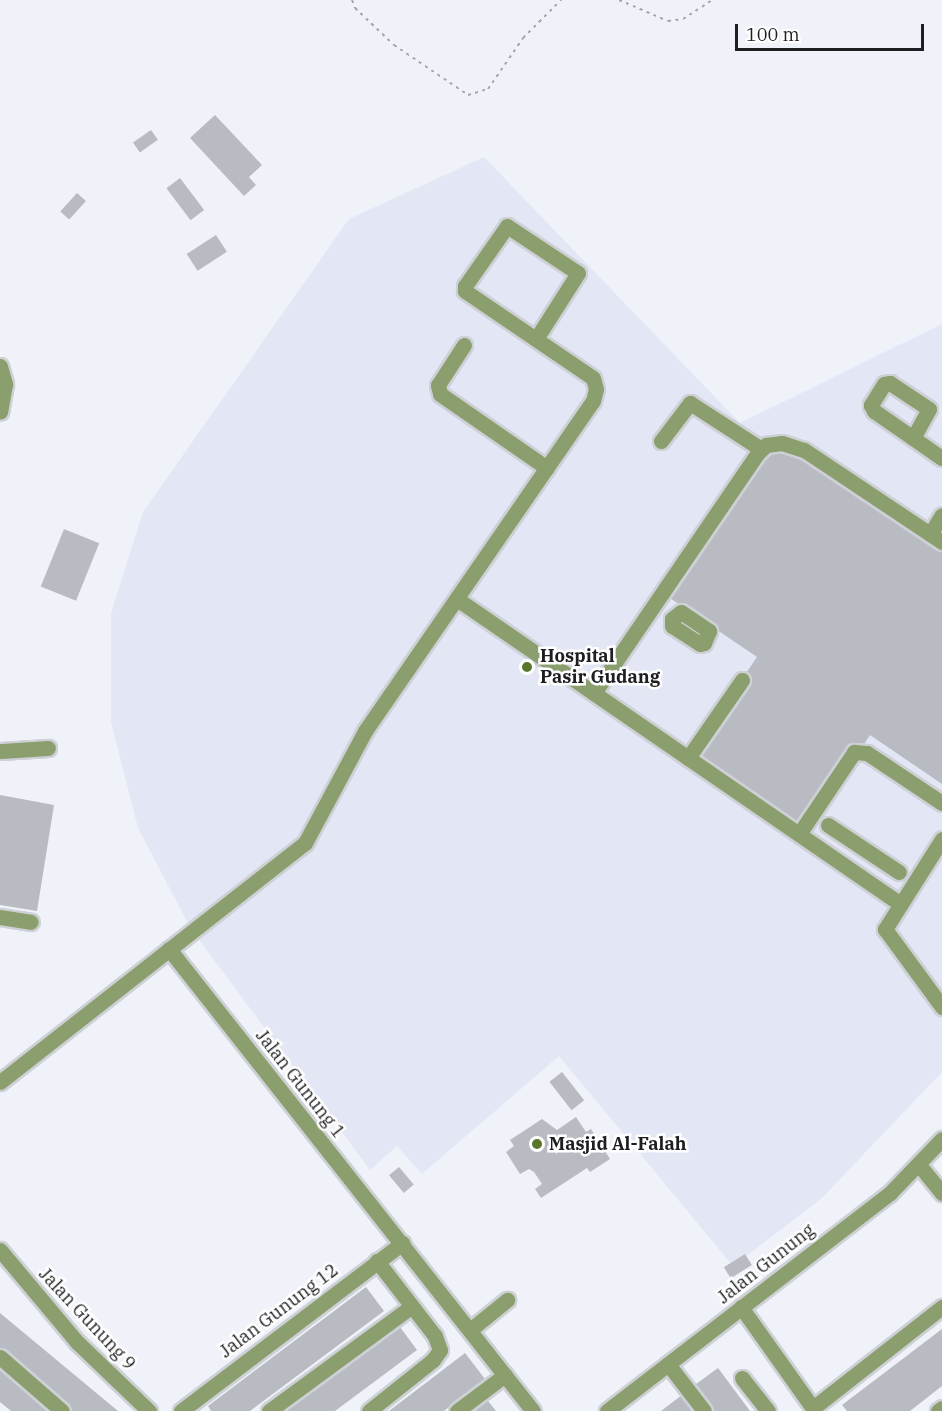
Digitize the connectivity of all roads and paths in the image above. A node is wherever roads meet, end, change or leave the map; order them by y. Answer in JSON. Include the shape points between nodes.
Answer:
{"nodes":[{"id":1,"x":352,"y":0,"type":"edge"},
{"id":2,"x":561,"y":0,"type":"edge"},
{"id":3,"x":619,"y":0,"type":"edge"},
{"id":4,"x":712,"y":0,"type":"edge"},
{"id":5,"x":536,"y":339,"type":"junction"},
{"id":6,"x":464,"y":345,"type":"dead end"},
{"id":7,"x":0,"y":366,"type":"edge"},
{"id":8,"x":1,"y":408,"type":"edge"},
{"id":9,"x":913,"y":438,"type":"dead end"},
{"id":10,"x":661,"y":441,"type":"dead end"},
{"id":11,"x":761,"y":449,"type":"junction"},
{"id":12,"x":942,"y":458,"type":"edge"},
{"id":13,"x":547,"y":468,"type":"junction"},
{"id":14,"x":942,"y":515,"type":"edge"},
{"id":15,"x":936,"y":538,"type":"edge"},
{"id":16,"x":457,"y":599,"type":"junction"},
{"id":17,"x":655,"y":604,"type":"junction"},
{"id":18,"x":674,"y":616,"type":"dead end"},
{"id":19,"x":742,"y":680,"type":"dead end"},
{"id":20,"x":594,"y":693,"type":"junction"},
{"id":21,"x":48,"y":748,"type":"dead end"},
{"id":22,"x":0,"y":751,"type":"edge"},
{"id":23,"x":688,"y":758,"type":"junction"},
{"id":24,"x":942,"y":803,"type":"edge"},
{"id":25,"x":828,"y":825,"type":"dead end"},
{"id":26,"x":799,"y":834,"type":"junction"},
{"id":27,"x":942,"y":839,"type":"edge"},
{"id":28,"x":851,"y":840,"type":"junction"},
{"id":29,"x":837,"y":861,"type":"junction"},
{"id":30,"x":898,"y":872,"type":"dead end"},
{"id":31,"x":899,"y":903,"type":"junction"},
{"id":32,"x":0,"y":917,"type":"edge"},
{"id":33,"x":31,"y":922,"type":"dead end"},
{"id":34,"x":169,"y":950,"type":"junction"},
{"id":35,"x":942,"y":1007,"type":"edge"},
{"id":36,"x":0,"y":1082,"type":"edge"},
{"id":37,"x":942,"y":1139,"type":"edge"},
{"id":38,"x":920,"y":1166,"type":"junction"},
{"id":39,"x":942,"y":1193,"type":"edge"},
{"id":40,"x":402,"y":1243,"type":"junction"},
{"id":41,"x":0,"y":1250,"type":"edge"},
{"id":42,"x":377,"y":1262,"type":"junction"},
{"id":43,"x":507,"y":1300,"type":"dead end"},
{"id":44,"x":412,"y":1306,"type":"junction"},
{"id":45,"x":741,"y":1307,"type":"junction"},
{"id":46,"x":942,"y":1307,"type":"edge"},
{"id":47,"x":470,"y":1330,"type":"junction"},
{"id":48,"x":0,"y":1357,"type":"edge"},
{"id":49,"x":668,"y":1364,"type":"junction"},
{"id":50,"x":505,"y":1375,"type":"junction"},
{"id":51,"x":742,"y":1378,"type":"dead end"},
{"id":52,"x":617,"y":1408,"type":"edge"},
{"id":53,"x":942,"y":1408,"type":"edge"},
{"id":54,"x":814,"y":1410,"type":"edge"},
{"id":55,"x":62,"y":1411,"type":"edge"},
{"id":56,"x":149,"y":1411,"type":"edge"},
{"id":57,"x":181,"y":1411,"type":"edge"},
{"id":58,"x":269,"y":1411,"type":"edge"},
{"id":59,"x":369,"y":1411,"type":"edge"},
{"id":60,"x":457,"y":1411,"type":"edge"},
{"id":61,"x":533,"y":1411,"type":"edge"},
{"id":62,"x":704,"y":1411,"type":"edge"},
{"id":63,"x":768,"y":1411,"type":"edge"},
{"id":64,"x":938,"y":1411,"type":"edge"}],
"edges":[{"from":1,"to":2,"type":"path","via":[[394,45],[468,95],[488,89],[522,39]]},
{"from":3,"to":4,"type":"path","via":[[669,21],[683,19]]},
{"from":5,"to":5,"type":"street","via":[[465,291],[507,226],[576,270],[578,277]]},
{"from":5,"to":13,"type":"street","via":[[592,378],[596,388],[593,401]]},
{"from":6,"to":13,"type":"street","via":[[438,391]]},
{"from":7,"to":8,"type":"street","via":[[5,384]]},
{"from":9,"to":12,"type":"street"},
{"from":10,"to":11,"type":"street","via":[[690,403]]},
{"from":11,"to":15,"type":"street","via":[[775,443],[804,450]]},
{"from":11,"to":17,"type":"street"},
{"from":13,"to":16,"type":"street"},
{"from":14,"to":15,"type":"street"},
{"from":16,"to":20,"type":"street"},
{"from":16,"to":34,"type":"street","via":[[365,731],[305,843]]},
{"from":17,"to":18,"type":"street"},
{"from":17,"to":20,"type":"street"},
{"from":19,"to":23,"type":"street"},
{"from":20,"to":23,"type":"street"},
{"from":21,"to":22,"type":"street"},
{"from":23,"to":26,"type":"street"},
{"from":24,"to":26,"type":"street","via":[[867,753],[854,752]]},
{"from":25,"to":28,"type":"street"},
{"from":26,"to":29,"type":"street"},
{"from":27,"to":31,"type":"street"},
{"from":28,"to":29,"type":"street"},
{"from":28,"to":30,"type":"street"},
{"from":29,"to":31,"type":"street"},
{"from":31,"to":35,"type":"street","via":[[885,924],[886,933]]},
{"from":32,"to":33,"type":"street"},
{"from":34,"to":36,"type":"street"},
{"from":34,"to":40,"type":"street","name":"Jalan Gunung 1"},
{"from":37,"to":38,"type":"street","name":"Jalan Gunung"},
{"from":38,"to":39,"type":"street"},
{"from":38,"to":45,"type":"street","name":"Jalan Gunung"},
{"from":40,"to":42,"type":"street","name":"Jalan Gunung 12"},
{"from":40,"to":47,"type":"street","name":"Jalan Gunung 1"},
{"from":41,"to":56,"type":"street","name":"Jalan Gunung 9","via":[[77,1342]]},
{"from":42,"to":44,"type":"street"},
{"from":42,"to":57,"type":"street","name":"Jalan Gunung 12"},
{"from":43,"to":47,"type":"street"},
{"from":44,"to":58,"type":"street"},
{"from":44,"to":59,"type":"street","via":[[435,1336],[440,1350],[433,1360]]},
{"from":45,"to":49,"type":"street","name":"Jalan Gunung"},
{"from":45,"to":54,"type":"street"},
{"from":46,"to":54,"type":"street"},
{"from":47,"to":50,"type":"street","name":"Jalan Gunung 1"},
{"from":48,"to":55,"type":"street"},
{"from":49,"to":52,"type":"street","name":"Jalan Gunung"},
{"from":49,"to":62,"type":"street"},
{"from":50,"to":60,"type":"street"},
{"from":50,"to":61,"type":"street","name":"Jalan Gunung 1"},
{"from":51,"to":63,"type":"street"},
{"from":53,"to":64,"type":"street"}]}
